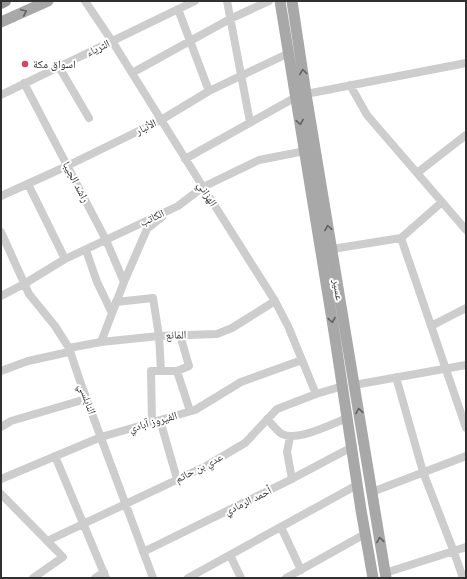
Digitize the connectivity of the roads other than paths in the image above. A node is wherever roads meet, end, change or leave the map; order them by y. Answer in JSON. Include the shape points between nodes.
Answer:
{"nodes":[{"id":1,"x":5,"y":1,"type":"edge"},
{"id":2,"x":48,"y":1,"type":"edge"},
{"id":3,"x":84,"y":1,"type":"edge"},
{"id":4,"x":195,"y":1,"type":"edge"},
{"id":5,"x":227,"y":1,"type":"edge"},
{"id":6,"x":269,"y":1,"type":"edge"},
{"id":7,"x":280,"y":1,"type":"edge"},
{"id":8,"x":292,"y":1,"type":"edge"},
{"id":9,"x":1,"y":3,"type":"edge"},
{"id":10,"x":178,"y":9,"type":"junction"},
{"id":11,"x":230,"y":19,"type":"junction"},
{"id":12,"x":1,"y":22,"type":"edge"},
{"id":13,"x":112,"y":41,"type":"junction"},
{"id":14,"x":190,"y":41,"type":"junction"},
{"id":15,"x":289,"y":53,"type":"junction"},
{"id":16,"x":466,"y":63,"type":"edge"},
{"id":17,"x":59,"y":67,"type":"junction"},
{"id":18,"x":132,"y":73,"type":"junction"},
{"id":19,"x":240,"y":76,"type":"junction"},
{"id":20,"x":24,"y":83,"type":"junction"},
{"id":21,"x":350,"y":86,"type":"junction"},
{"id":22,"x":209,"y":91,"type":"junction"},
{"id":23,"x":1,"y":94,"type":"edge"},
{"id":24,"x":301,"y":95,"type":"junction"},
{"id":25,"x":89,"y":118,"type":"dead end"},
{"id":26,"x":161,"y":120,"type":"junction"},
{"id":27,"x":250,"y":122,"type":"junction"},
{"id":28,"x":466,"y":136,"type":"edge"},
{"id":29,"x":305,"y":151,"type":"junction"},
{"id":30,"x":185,"y":159,"type":"junction"},
{"id":31,"x":67,"y":166,"type":"junction"},
{"id":32,"x":417,"y":173,"type":"junction"},
{"id":33,"x":28,"y":184,"type":"junction"},
{"id":34,"x":203,"y":187,"type":"junction"},
{"id":35,"x":1,"y":196,"type":"edge"},
{"id":36,"x":442,"y":202,"type":"junction"},
{"id":37,"x":178,"y":206,"type":"junction"},
{"id":38,"x":465,"y":226,"type":"edge"},
{"id":39,"x":1,"y":232,"type":"edge"},
{"id":40,"x":401,"y":238,"type":"junction"},
{"id":41,"x":106,"y":240,"type":"junction"},
{"id":42,"x":4,"y":245,"type":"edge"},
{"id":43,"x":332,"y":248,"type":"junction"},
{"id":44,"x":86,"y":250,"type":"junction"},
{"id":45,"x":65,"y":260,"type":"junction"},
{"id":46,"x":124,"y":282,"type":"junction"},
{"id":47,"x":24,"y":284,"type":"junction"},
{"id":48,"x":1,"y":296,"type":"edge"},
{"id":49,"x":275,"y":301,"type":"junction"},
{"id":50,"x":116,"y":302,"type":"junction"},
{"id":51,"x":466,"y":308,"type":"edge"},
{"id":52,"x":112,"y":313,"type":"junction"},
{"id":53,"x":431,"y":326,"type":"junction"},
{"id":54,"x":180,"y":335,"type":"junction"},
{"id":55,"x":160,"y":336,"type":"junction"},
{"id":56,"x":101,"y":342,"type":"junction"},
{"id":57,"x":69,"y":350,"type":"junction"},
{"id":58,"x":302,"y":360,"type":"junction"},
{"id":59,"x":466,"y":365,"type":"edge"},
{"id":60,"x":445,"y":368,"type":"junction"},
{"id":61,"x":177,"y":370,"type":"junction"},
{"id":62,"x":1,"y":371,"type":"edge"},
{"id":63,"x":161,"y":371,"type":"junction"},
{"id":64,"x":396,"y":377,"type":"junction"},
{"id":65,"x":354,"y":385,"type":"junction"},
{"id":66,"x":343,"y":386,"type":"junction"},
{"id":67,"x":316,"y":394,"type":"junction"},
{"id":68,"x":86,"y":399,"type":"junction"},
{"id":69,"x":190,"y":411,"type":"junction"},
{"id":70,"x":347,"y":418,"type":"junction"},
{"id":71,"x":267,"y":420,"type":"junction"},
{"id":72,"x":156,"y":421,"type":"junction"},
{"id":73,"x":1,"y":427,"type":"edge"},
{"id":74,"x":466,"y":428,"type":"edge"},
{"id":75,"x":290,"y":436,"type":"junction"},
{"id":76,"x":101,"y":438,"type":"junction"},
{"id":77,"x":352,"y":447,"type":"junction"},
{"id":78,"x":55,"y":456,"type":"junction"},
{"id":79,"x":466,"y":456,"type":"edge"},
{"id":80,"x":423,"y":472,"type":"junction"},
{"id":81,"x":1,"y":479,"type":"edge"},
{"id":82,"x":177,"y":479,"type":"junction"},
{"id":83,"x":292,"y":479,"type":"junction"},
{"id":84,"x":357,"y":485,"type":"junction"},
{"id":85,"x":372,"y":492,"type":"junction"},
{"id":86,"x":1,"y":494,"type":"edge"},
{"id":87,"x":125,"y":504,"type":"junction"},
{"id":88,"x":83,"y":524,"type":"junction"},
{"id":89,"x":281,"y":527,"type":"junction"},
{"id":90,"x":365,"y":534,"type":"junction"},
{"id":91,"x":47,"y":541,"type":"junction"},
{"id":92,"x":466,"y":547,"type":"edge"},
{"id":93,"x":143,"y":552,"type":"junction"},
{"id":94,"x":454,"y":552,"type":"junction"},
{"id":95,"x":230,"y":555,"type":"junction"},
{"id":96,"x":301,"y":570,"type":"junction"},
{"id":97,"x":105,"y":575,"type":"edge"},
{"id":98,"x":199,"y":575,"type":"edge"},
{"id":99,"x":386,"y":576,"type":"edge"},
{"id":100,"x":370,"y":577,"type":"edge"},
{"id":101,"x":33,"y":578,"type":"edge"},
{"id":102,"x":95,"y":578,"type":"edge"},
{"id":103,"x":153,"y":578,"type":"edge"},
{"id":104,"x":188,"y":578,"type":"edge"},
{"id":105,"x":241,"y":578,"type":"edge"},
{"id":106,"x":286,"y":578,"type":"edge"},
{"id":107,"x":463,"y":578,"type":"edge"}],
"edges":[{"from":1,"to":9,"type":"highway"},
{"from":12,"to":2,"type":"main road","one_way":true},
{"from":3,"to":13,"type":"street","name":"الهزاني"},
{"from":4,"to":10,"type":"street","name":"الثرياء"},
{"from":5,"to":11,"type":"street"},
{"from":6,"to":11,"type":"street"},
{"from":7,"to":15,"type":"main road","name":"عسير"},
{"from":24,"to":8,"type":"main road","name":"عسير","one_way":true},
{"from":10,"to":13,"type":"street","name":"الثرياء"},
{"from":10,"to":14,"type":"street"},
{"from":11,"to":14,"type":"street"},
{"from":11,"to":19,"type":"street"},
{"from":13,"to":17,"type":"street","name":"الثرياء"},
{"from":13,"to":18,"type":"street","name":"الهزاني"},
{"from":14,"to":18,"type":"street"},
{"from":14,"to":22,"type":"street"},
{"from":15,"to":19,"type":"street","name":"الأنبار"},
{"from":15,"to":24,"type":"main road","name":"عسير"},
{"from":16,"to":21,"type":"street"},
{"from":17,"to":20,"type":"street","name":"الثرياء"},
{"from":17,"to":25,"type":"street"},
{"from":18,"to":26,"type":"street","name":"الهزاني"},
{"from":19,"to":22,"type":"street","name":"الأنبار"},
{"from":19,"to":27,"type":"street"},
{"from":20,"to":23,"type":"street","name":"الثرياء"},
{"from":20,"to":31,"type":"street","name":"راشد الجيبا"},
{"from":21,"to":24,"type":"street"},
{"from":21,"to":32,"type":"street","via":[[367,115]]},
{"from":22,"to":26,"type":"street","name":"الأنبار"},
{"from":24,"to":27,"type":"street"},
{"from":24,"to":29,"type":"main road","name":"عسير","one_way":true},
{"from":43,"to":24,"type":"main road","name":"عسير","one_way":true},
{"from":26,"to":30,"type":"street","name":"الهزاني"},
{"from":26,"to":31,"type":"street","name":"الأنبار"},
{"from":27,"to":30,"type":"street"},
{"from":28,"to":32,"type":"street"},
{"from":29,"to":34,"type":"street","name":"الكاتب","via":[[259,160]]},
{"from":29,"to":66,"type":"main road","name":"عسير","one_way":true},
{"from":30,"to":34,"type":"street","name":"الهزاني"},
{"from":31,"to":33,"type":"street","name":"الأنبار"},
{"from":31,"to":41,"type":"street","name":"راشد الجيبا"},
{"from":32,"to":36,"type":"street"},
{"from":33,"to":35,"type":"street","name":"الأنبار"},
{"from":33,"to":45,"type":"street"},
{"from":34,"to":37,"type":"street","name":"الكاتب"},
{"from":34,"to":49,"type":"street","name":"الهزاني"},
{"from":36,"to":38,"type":"street"},
{"from":36,"to":40,"type":"street"},
{"from":37,"to":41,"type":"street","name":"الكاتب"},
{"from":37,"to":46,"type":"street","via":[[147,229]]},
{"from":39,"to":42,"type":"street","name":"النابلسي"},
{"from":40,"to":43,"type":"street"},
{"from":40,"to":53,"type":"street"},
{"from":41,"to":44,"type":"street","name":"الكاتب"},
{"from":41,"to":46,"type":"street","name":"راشد الجيبا"},
{"from":42,"to":47,"type":"street","name":"النابلسي"},
{"from":43,"to":65,"type":"main road","name":"عسير"},
{"from":44,"to":45,"type":"street","name":"الكاتب"},
{"from":44,"to":52,"type":"street","via":[[97,282]]},
{"from":45,"to":47,"type":"street","name":"الكاتب"},
{"from":46,"to":50,"type":"street"},
{"from":47,"to":48,"type":"street","name":"الكاتب"},
{"from":47,"to":57,"type":"street","name":"النابلسي"},
{"from":49,"to":54,"type":"street","name":"المانع","via":[[232,328],[216,334]]},
{"from":49,"to":58,"type":"street","name":"الهزاني"},
{"from":50,"to":52,"type":"street"},
{"from":50,"to":55,"type":"street","via":[[153,298]]},
{"from":51,"to":53,"type":"street"},
{"from":52,"to":56,"type":"street"},
{"from":53,"to":60,"type":"street"},
{"from":54,"to":55,"type":"street","name":"المانع"},
{"from":54,"to":61,"type":"street","via":[[189,366]]},
{"from":55,"to":56,"type":"street","name":"المانع"},
{"from":55,"to":63,"type":"street"},
{"from":56,"to":57,"type":"street","name":"المانع"},
{"from":57,"to":62,"type":"street","name":"المانع"},
{"from":57,"to":68,"type":"street","name":"النابلسي"},
{"from":58,"to":67,"type":"street","name":"الهزاني"},
{"from":58,"to":69,"type":"street","name":"الفيروز آبادي","via":[[241,382]]},
{"from":59,"to":60,"type":"street"},
{"from":60,"to":64,"type":"street"},
{"from":60,"to":74,"type":"street"},
{"from":61,"to":63,"type":"street"},
{"from":61,"to":69,"type":"street"},
{"from":63,"to":72,"type":"street","via":[[151,371]]},
{"from":64,"to":65,"type":"street"},
{"from":64,"to":80,"type":"street"},
{"from":85,"to":65,"type":"main road","name":"عسير","one_way":true},
{"from":66,"to":67,"type":"street","name":"عدي بن حاتم"},
{"from":66,"to":70,"type":"main road","name":"عسير"},
{"from":67,"to":71,"type":"street","name":"عدي بن حاتم","via":[[276,409]]},
{"from":68,"to":73,"type":"street"},
{"from":68,"to":76,"type":"street","name":"النابلسي"},
{"from":69,"to":72,"type":"street","name":"الفيروز آبادي"},
{"from":70,"to":75,"type":"street","via":[[303,435]]},
{"from":70,"to":77,"type":"main road","name":"عسير"},
{"from":71,"to":75,"type":"street","via":[[281,434]]},
{"from":71,"to":82,"type":"street","name":"عدي بن حاتم","via":[[245,443],[206,466]]},
{"from":72,"to":76,"type":"street","name":"الفيروز آبادي"},
{"from":72,"to":82,"type":"street"},
{"from":75,"to":83,"type":"street","via":[[287,452]]},
{"from":76,"to":78,"type":"street","name":"الفيروز آبادي"},
{"from":76,"to":87,"type":"street","name":"النابلسي"},
{"from":77,"to":83,"type":"street","name":"أحمد الرمادي"},
{"from":77,"to":84,"type":"main road","name":"عسير"},
{"from":78,"to":81,"type":"street","name":"الفيروز آبادي"},
{"from":78,"to":88,"type":"street"},
{"from":79,"to":80,"type":"street"},
{"from":80,"to":85,"type":"street"},
{"from":80,"to":94,"type":"street"},
{"from":82,"to":87,"type":"street","name":"عدي بن حاتم"},
{"from":83,"to":93,"type":"street","name":"أحمد الرمادي"},
{"from":84,"to":89,"type":"street"},
{"from":84,"to":90,"type":"main road","name":"عسير"},
{"from":99,"to":85,"type":"main road","name":"عسير","one_way":true},
{"from":86,"to":91,"type":"street"},
{"from":87,"to":88,"type":"street","name":"عدي بن حاتم"},
{"from":87,"to":93,"type":"street","name":"النابلسي"},
{"from":88,"to":91,"type":"street","name":"عدي بن حاتم"},
{"from":88,"to":97,"type":"street"},
{"from":89,"to":95,"type":"street"},
{"from":89,"to":96,"type":"street"},
{"from":90,"to":96,"type":"street"},
{"from":90,"to":100,"type":"main road","name":"عسير"},
{"from":91,"to":101,"type":"street","via":[[63,557]]},
{"from":92,"to":94,"type":"street"},
{"from":93,"to":103,"type":"street","name":"النابلسي"},
{"from":94,"to":99,"type":"street"},
{"from":94,"to":107,"type":"street"},
{"from":95,"to":98,"type":"street"},
{"from":95,"to":105,"type":"street"},
{"from":96,"to":106,"type":"street"},
{"from":97,"to":102,"type":"street"},
{"from":98,"to":104,"type":"street"}]}
